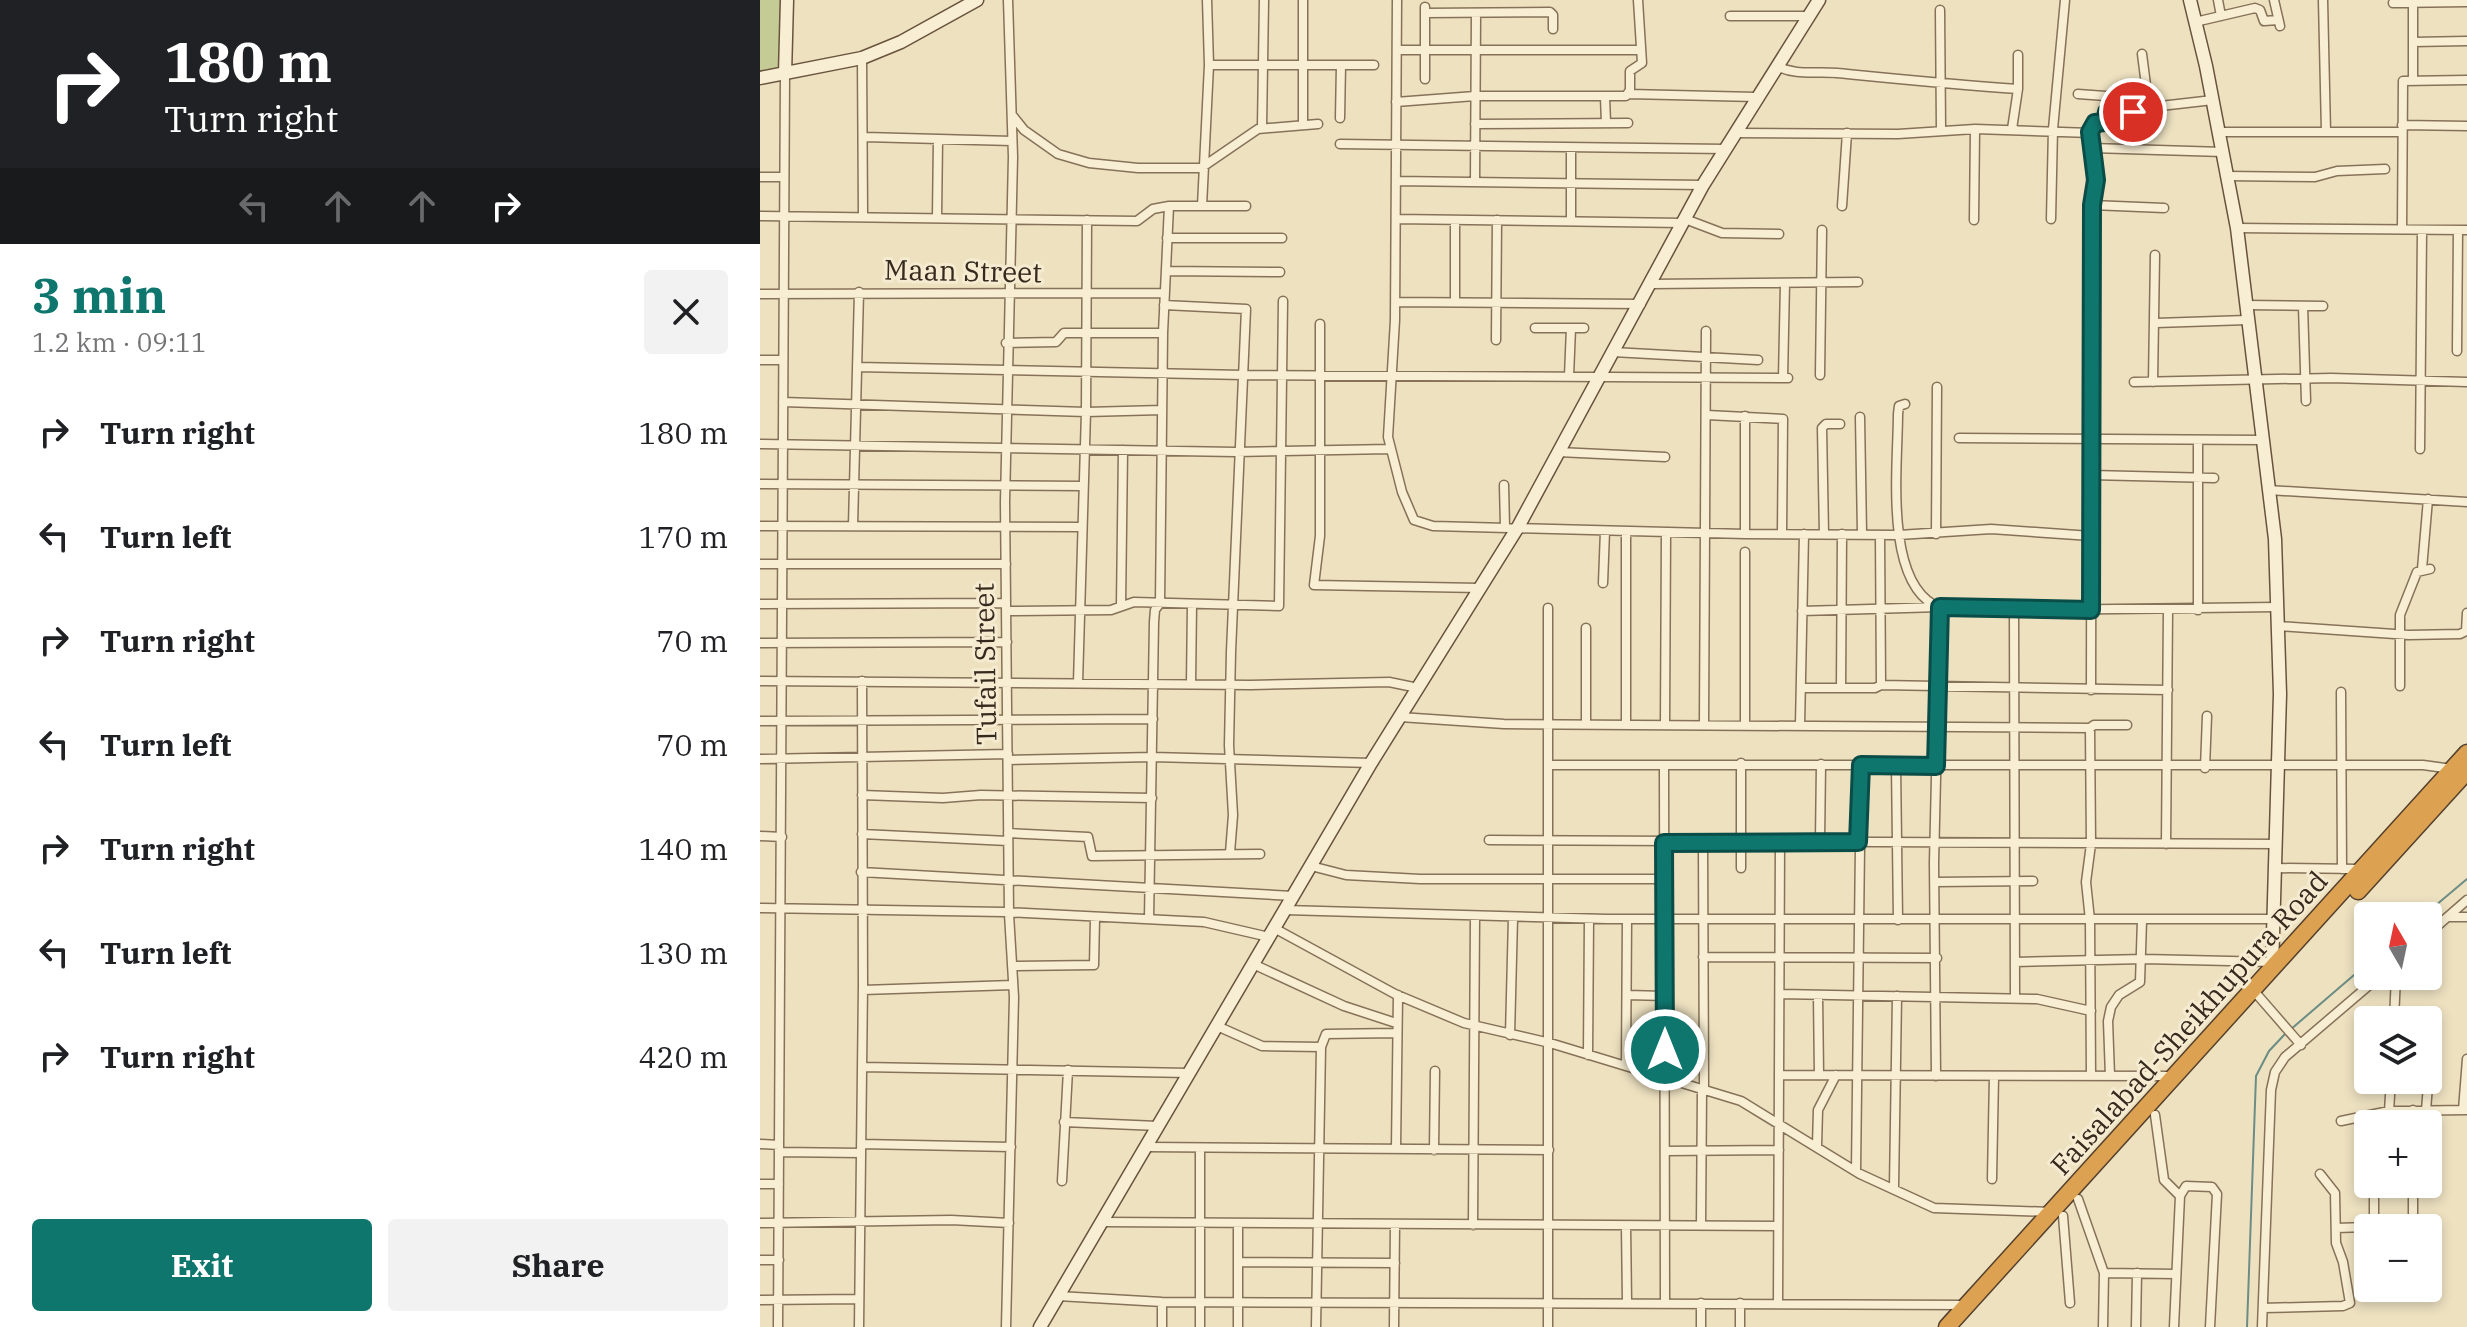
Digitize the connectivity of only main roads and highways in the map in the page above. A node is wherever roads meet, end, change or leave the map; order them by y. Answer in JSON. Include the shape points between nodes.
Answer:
{"nodes":[{"id":1,"x":787,"y":0,"type":"edge"},
{"id":2,"x":977,"y":0,"type":"edge"},
{"id":3,"x":1819,"y":0,"type":"edge"},
{"id":4,"x":2190,"y":0,"type":"edge"},
{"id":5,"x":785,"y":74,"type":"junction"},
{"id":6,"x":760,"y":78,"type":"edge"},
{"id":7,"x":2467,"y":753,"type":"edge"},
{"id":8,"x":2460,"y":770,"type":"edge"},
{"id":9,"x":2272,"y":966,"type":"junction"},
{"id":10,"x":2257,"y":995,"type":"junction"},
{"id":11,"x":2058,"y":1214,"type":"junction"},
{"id":12,"x":1040,"y":1327,"type":"edge"},
{"id":13,"x":1947,"y":1327,"type":"edge"},
{"id":14,"x":1962,"y":1327,"type":"edge"}],
"edges":[{"from":1,"to":5,"type":"main road"},
{"from":2,"to":5,"type":"main road","via":[[862,58]]},
{"from":3,"to":12,"type":"main road","via":[[1703,185],[1480,588],[1371,763]]},
{"from":4,"to":9,"type":"main road","via":[[2237,228],[2275,539],[2279,768]]},
{"from":5,"to":6,"type":"main road"},
{"from":7,"to":8,"type":"highway","name":"Faisalabad-Sheikhupura Road"},
{"from":8,"to":9,"type":"highway","name":"Faisalabad-Sheikhupura Road"},
{"from":8,"to":10,"type":"highway","name":"Faisalabad-Sheikhupura Road"},
{"from":9,"to":10,"type":"highway","name":"Faisalabad-Sheikhupura Road"},
{"from":10,"to":11,"type":"highway","name":"Faisalabad-Sheikhupura Road","via":[[2175,1077]]},
{"from":10,"to":11,"type":"highway","name":"Faisalabad-Sheikhupura Road","via":[[2155,1115]]},
{"from":11,"to":13,"type":"highway","name":"Faisalabad-Sheikhupura Road"},
{"from":11,"to":14,"type":"highway","name":"Faisalabad-Sheikhupura Road"}]}
